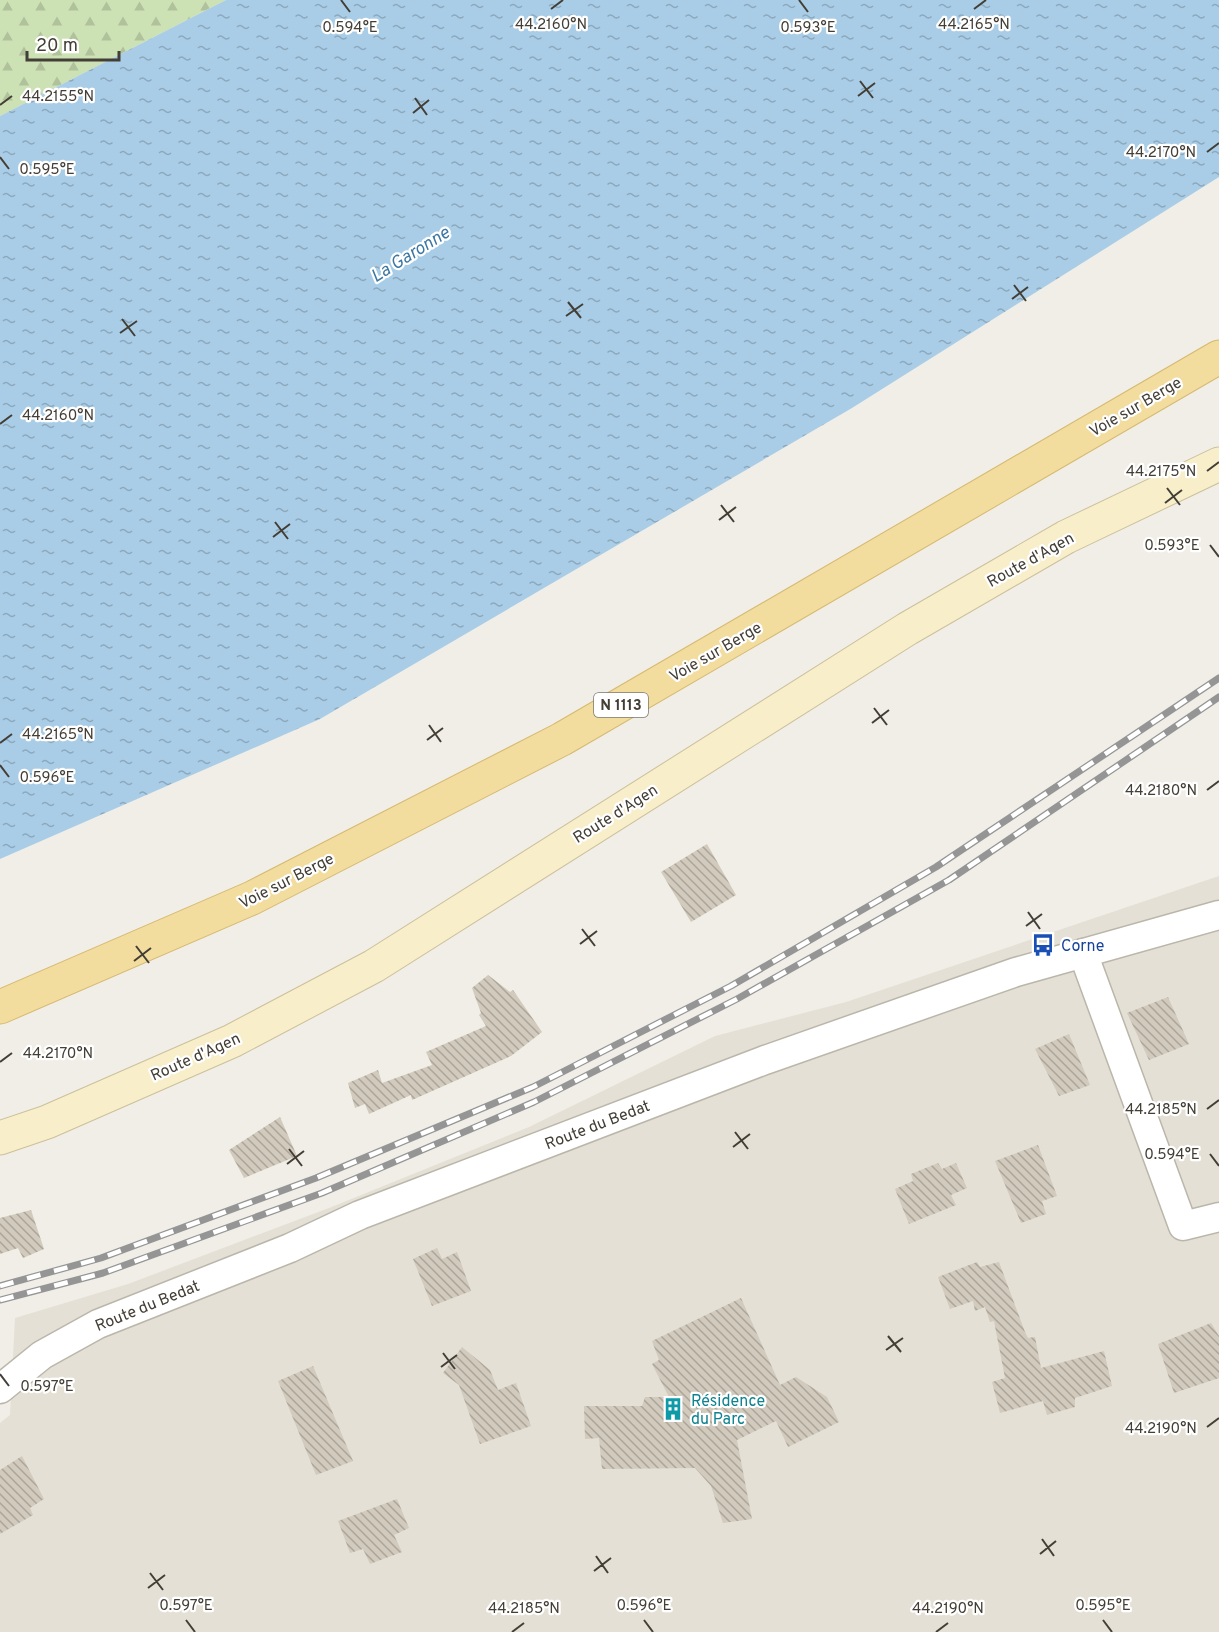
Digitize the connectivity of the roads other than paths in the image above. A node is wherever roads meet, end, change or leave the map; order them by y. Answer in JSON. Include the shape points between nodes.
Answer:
{"nodes":[{"id":1,"x":1219,"y":357,"type":"edge"},
{"id":2,"x":1219,"y":464,"type":"edge"},
{"id":3,"x":1219,"y":915,"type":"edge"},
{"id":4,"x":1083,"y":953,"type":"junction"},
{"id":5,"x":0,"y":1007,"type":"edge"},
{"id":6,"x":0,"y":1138,"type":"edge"},
{"id":7,"x":1219,"y":1217,"type":"edge"},
{"id":8,"x":0,"y":1389,"type":"edge"}],
"edges":[{"from":1,"to":5,"type":"main road","name":"Voie sur Berge","number":"N 1113","via":[[562,739],[252,898]]},
{"from":2,"to":6,"type":"main road","name":"Route d'Agen","via":[[1066,537],[907,628],[374,966],[231,1041],[47,1122]]},
{"from":3,"to":4,"type":"street","name":"Route du Bedat"},
{"from":4,"to":7,"type":"street","via":[[1183,1226]]},
{"from":4,"to":8,"type":"street","name":"Route du Bedat","via":[[1016,972],[765,1060],[360,1215],[290,1248],[98,1324],[42,1355]]}]}
